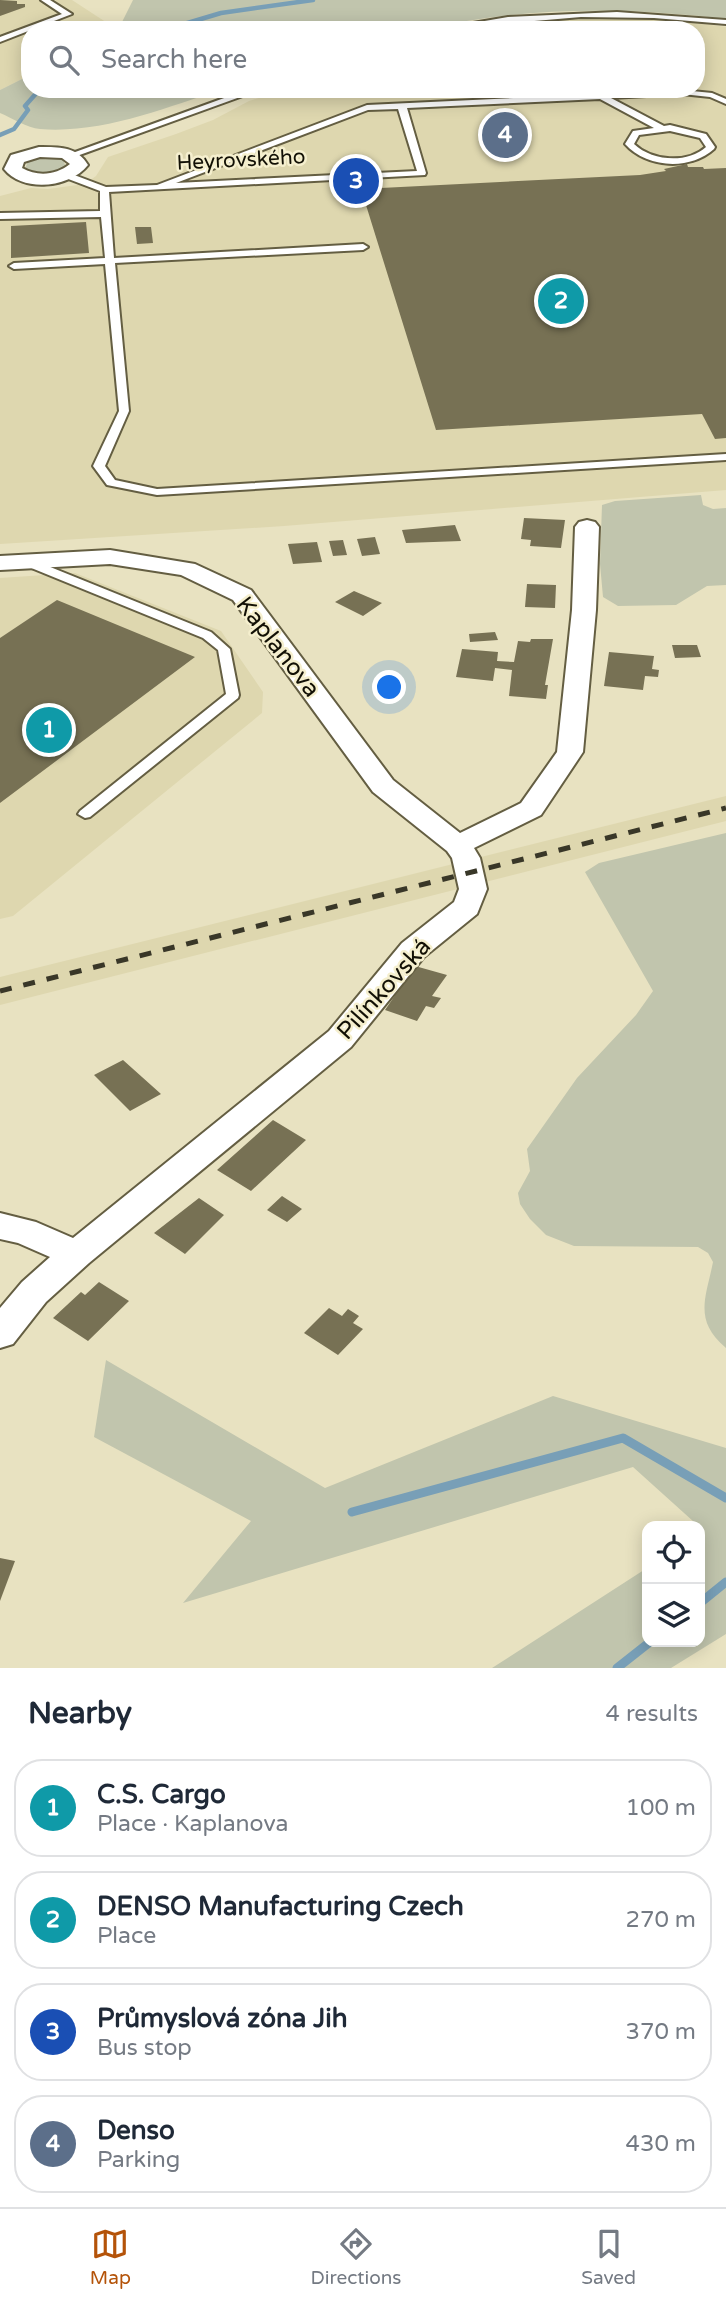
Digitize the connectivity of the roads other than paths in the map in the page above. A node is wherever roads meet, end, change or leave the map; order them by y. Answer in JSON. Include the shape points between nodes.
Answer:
{"nodes":[{"id":1,"x":45,"y":0,"type":"edge"},
{"id":2,"x":50,"y":21,"type":"edge"},
{"id":3,"x":497,"y":21,"type":"edge"},
{"id":4,"x":726,"y":22,"type":"edge"},
{"id":5,"x":21,"y":32,"type":"edge"},
{"id":6,"x":0,"y":40,"type":"edge"},
{"id":7,"x":705,"y":94,"type":"edge"},
{"id":8,"x":234,"y":98,"type":"edge"},
{"id":9,"x":566,"y":98,"type":"edge"},
{"id":10,"x":606,"y":98,"type":"edge"},
{"id":11,"x":726,"y":102,"type":"edge"},
{"id":12,"x":402,"y":107,"type":"junction"},
{"id":13,"x":661,"y":128,"type":"junction"},
{"id":14,"x":0,"y":151,"type":"edge"},
{"id":15,"x":71,"y":155,"type":"junction"},
{"id":16,"x":21,"y":166,"type":"junction"},
{"id":17,"x":66,"y":174,"type":"junction"},
{"id":18,"x":0,"y":182,"type":"edge"},
{"id":19,"x":159,"y":187,"type":"junction"},
{"id":20,"x":105,"y":190,"type":"junction"},
{"id":21,"x":106,"y":214,"type":"junction"},
{"id":22,"x":0,"y":216,"type":"edge"},
{"id":23,"x":363,"y":247,"type":"dead end"},
{"id":24,"x":110,"y":261,"type":"junction"},
{"id":25,"x":14,"y":266,"type":"dead end"},
{"id":26,"x":726,"y":457,"type":"edge"},
{"id":27,"x":587,"y":527,"type":"dead end"},
{"id":28,"x":27,"y":562,"type":"junction"},
{"id":29,"x":0,"y":563,"type":"edge"},
{"id":30,"x":85,"y":814,"type":"dead end"},
{"id":31,"x":458,"y":845,"type":"junction"},
{"id":32,"x":0,"y":1226,"type":"edge"},
{"id":33,"x":77,"y":1254,"type":"junction"},
{"id":34,"x":0,"y":1334,"type":"edge"}],
"edges":[{"from":1,"to":2,"type":"lane","via":[[68,14]]},
{"from":3,"to":4,"type":"lane","via":[[604,14]]},
{"from":5,"to":6,"type":"lane"},
{"from":7,"to":11,"type":"lane"},
{"from":8,"to":15,"type":"lane"},
{"from":9,"to":12,"type":"lane"},
{"from":10,"to":13,"type":"lane"},
{"from":12,"to":19,"type":"lane","via":[[368,108]]},
{"from":12,"to":19,"type":"lane","name":"Heyrovského","via":[[422,173]]},
{"from":13,"to":13,"type":"lane","via":[[636,133],[629,144],[642,154],[670,160],[698,157],[711,147],[708,139],[696,133]]},
{"from":14,"to":16,"type":"street"},
{"from":15,"to":16,"type":"street","via":[[47,152]]},
{"from":15,"to":17,"type":"street","via":[[79,165]]},
{"from":16,"to":17,"type":"street","via":[[39,178]]},
{"from":16,"to":18,"type":"street"},
{"from":17,"to":20,"type":"lane","name":"Heyrovského"},
{"from":19,"to":20,"type":"lane","name":"Heyrovského"},
{"from":20,"to":21,"type":"lane"},
{"from":21,"to":22,"type":"lane"},
{"from":21,"to":24,"type":"lane"},
{"from":23,"to":24,"type":"lane"},
{"from":24,"to":25,"type":"lane"},
{"from":24,"to":26,"type":"lane","via":[[124,411],[99,466],[111,484],[157,492]]},
{"from":27,"to":31,"type":"street","via":[[570,752],[531,809]]},
{"from":28,"to":29,"type":"street","name":"Kaplanova"},
{"from":28,"to":30,"type":"lane","via":[[207,635],[224,649],[233,695]]},
{"from":28,"to":31,"type":"street","name":"Kaplanova","via":[[110,557],[187,569],[242,595],[383,786]]},
{"from":31,"to":33,"type":"street","name":"Pilínkovská","via":[[466,858],[472,889],[467,907],[413,950],[340,1039]]},
{"from":32,"to":33,"type":"street","via":[[24,1231]]},
{"from":33,"to":34,"type":"street","name":"Pilínkovská","via":[[34,1292]]}]}
